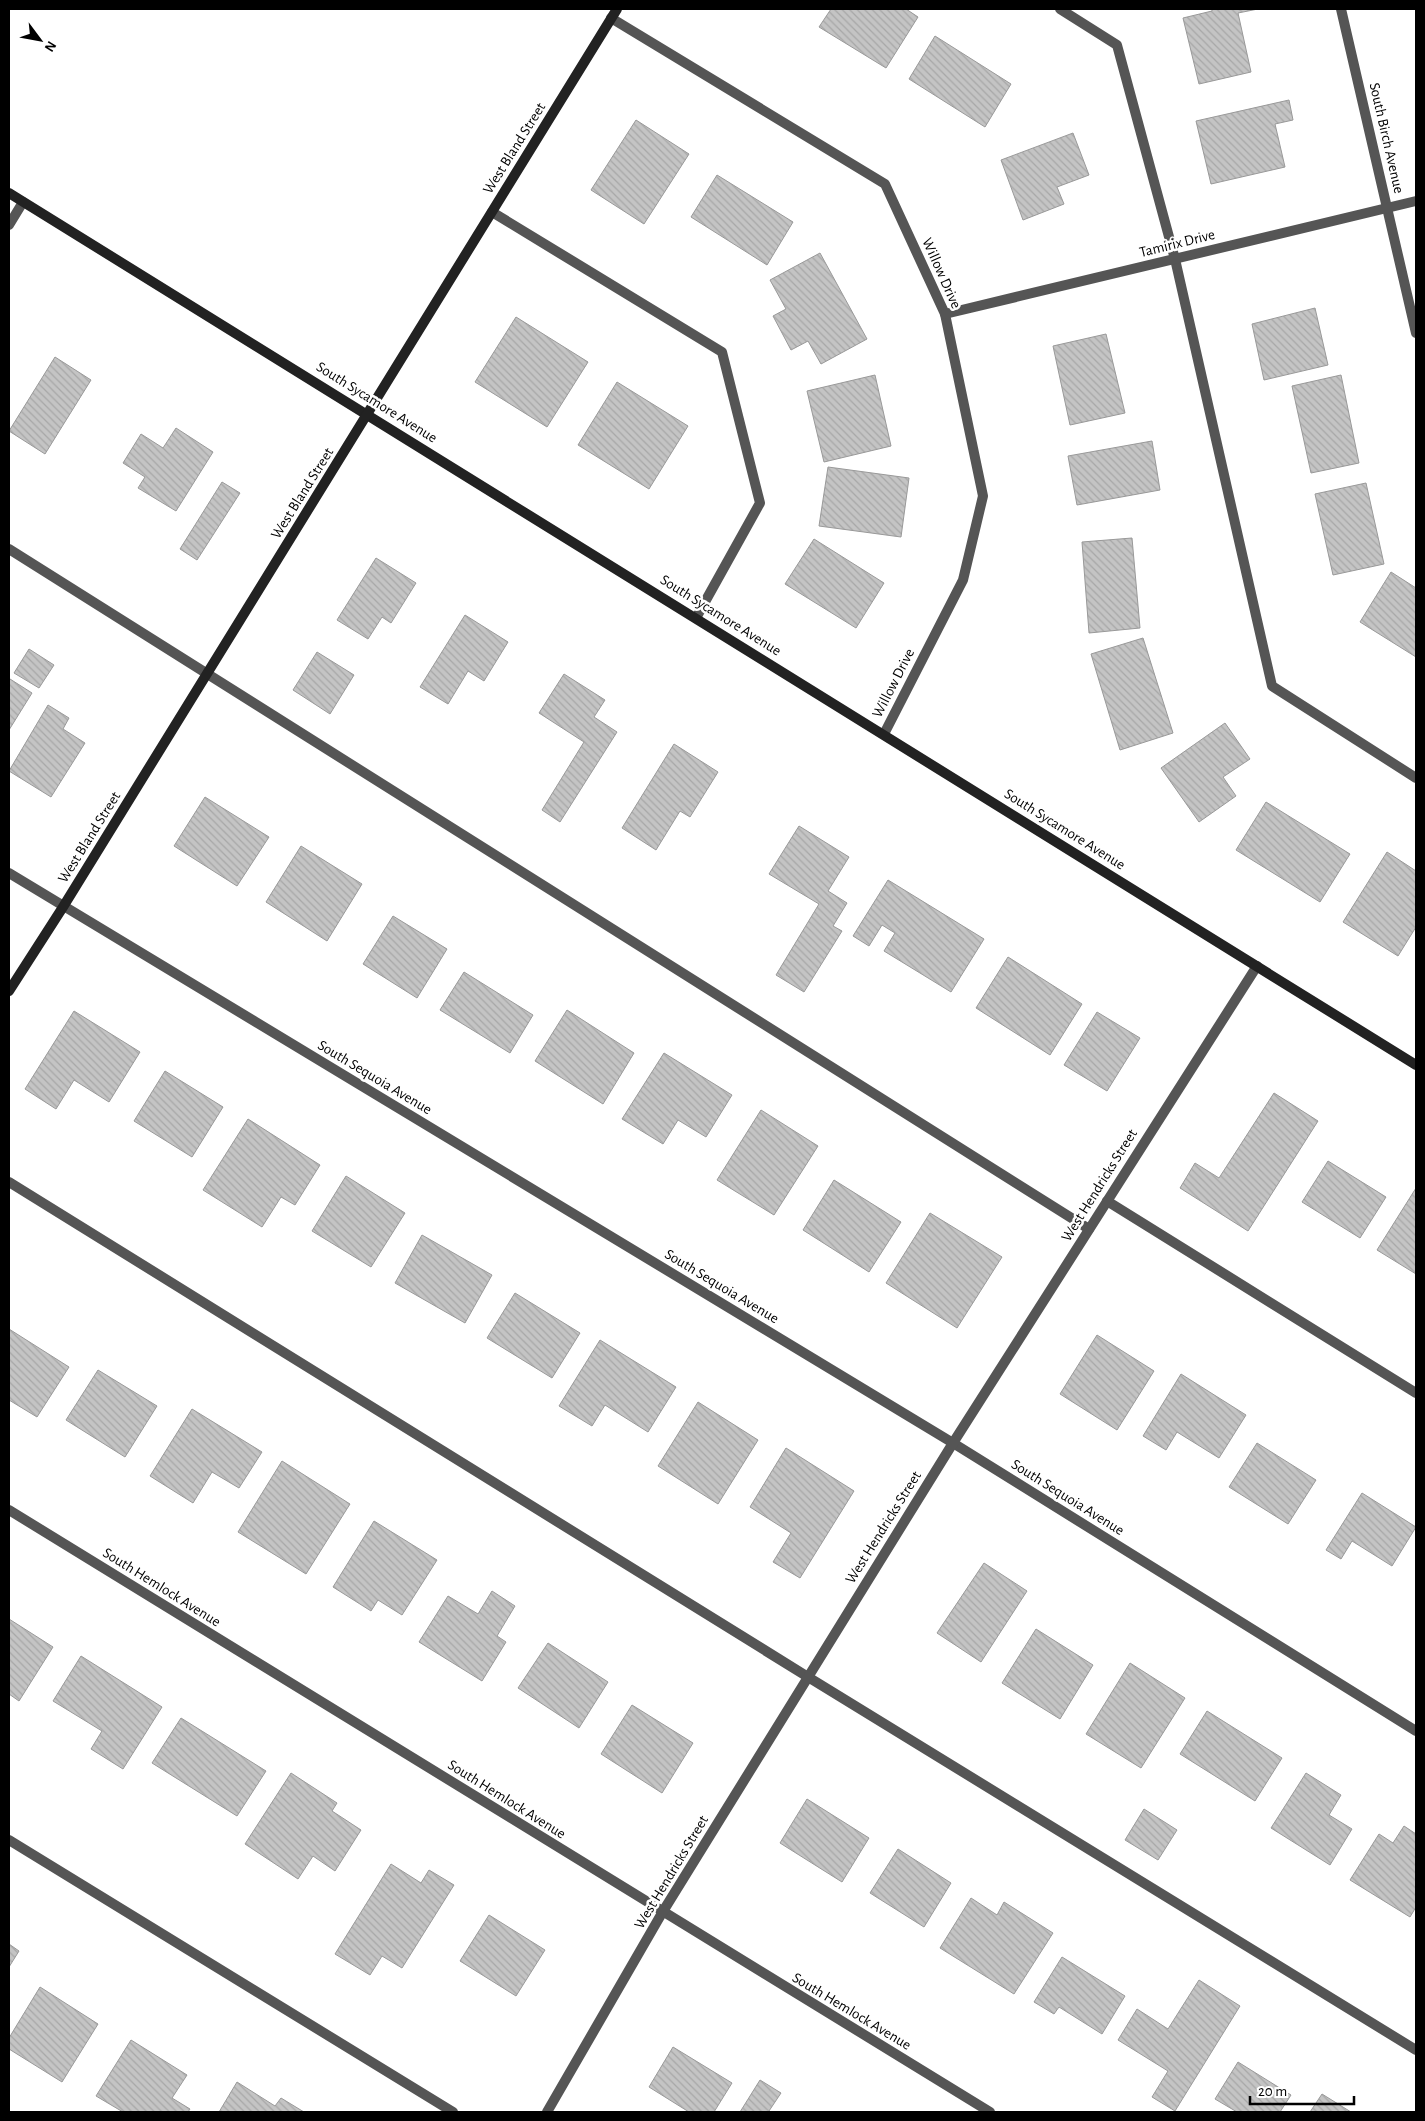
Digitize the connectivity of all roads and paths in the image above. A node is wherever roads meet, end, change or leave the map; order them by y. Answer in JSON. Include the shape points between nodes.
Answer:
{"nodes":[{"id":1,"x":617,"y":9,"type":"edge"},
{"id":2,"x":1060,"y":9,"type":"edge"},
{"id":3,"x":1341,"y":9,"type":"edge"},
{"id":4,"x":611,"y":18,"type":"junction"},
{"id":5,"x":9,"y":193,"type":"edge"},
{"id":6,"x":1416,"y":201,"type":"edge"},
{"id":7,"x":23,"y":202,"type":"junction"},
{"id":8,"x":1387,"y":207,"type":"junction"},
{"id":9,"x":492,"y":212,"type":"junction"},
{"id":10,"x":9,"y":225,"type":"edge"},
{"id":11,"x":1175,"y":259,"type":"junction"},
{"id":12,"x":945,"y":314,"type":"junction"},
{"id":13,"x":1416,"y":332,"type":"edge"},
{"id":14,"x":368,"y":414,"type":"junction"},
{"id":15,"x":9,"y":549,"type":"edge"},
{"id":16,"x":696,"y":618,"type":"junction"},
{"id":17,"x":208,"y":673,"type":"junction"},
{"id":18,"x":884,"y":734,"type":"junction"},
{"id":19,"x":1416,"y":778,"type":"edge"},
{"id":20,"x":9,"y":873,"type":"edge"},
{"id":21,"x":63,"y":907,"type":"junction"},
{"id":22,"x":1257,"y":966,"type":"junction"},
{"id":23,"x":9,"y":991,"type":"edge"},
{"id":24,"x":1416,"y":1066,"type":"edge"},
{"id":25,"x":9,"y":1182,"type":"edge"},
{"id":26,"x":1107,"y":1201,"type":"junction"},
{"id":27,"x":1089,"y":1230,"type":"junction"},
{"id":28,"x":1416,"y":1393,"type":"edge"},
{"id":29,"x":952,"y":1443,"type":"junction"},
{"id":30,"x":9,"y":1510,"type":"edge"},
{"id":31,"x":808,"y":1677,"type":"junction"},
{"id":32,"x":1416,"y":1731,"type":"edge"},
{"id":33,"x":9,"y":1840,"type":"edge"},
{"id":34,"x":662,"y":1913,"type":"junction"},
{"id":35,"x":1416,"y":2050,"type":"edge"},
{"id":36,"x":453,"y":2112,"type":"edge"},
{"id":37,"x":547,"y":2112,"type":"edge"},
{"id":38,"x":990,"y":2112,"type":"edge"}],
"edges":[{"from":1,"to":4,"type":"street","name":"West Bland Street"},
{"from":2,"to":11,"type":"street","via":[[1117,45]]},
{"from":3,"to":8,"type":"street","name":"South Birch Avenue"},
{"from":4,"to":9,"type":"street","name":"West Bland Street"},
{"from":4,"to":12,"type":"street","name":"Willow Drive","via":[[885,184]]},
{"from":5,"to":7,"type":"street","name":"South Sycamore Avenue"},
{"from":6,"to":8,"type":"street","name":"Tamirix Drive"},
{"from":7,"to":10,"type":"street"},
{"from":7,"to":14,"type":"street","name":"South Sycamore Avenue"},
{"from":8,"to":11,"type":"street","name":"Tamirix Drive"},
{"from":8,"to":13,"type":"street","name":"South Birch Avenue"},
{"from":9,"to":14,"type":"street","name":"West Bland Street"},
{"from":9,"to":16,"type":"street","via":[[722,352],[760,503]]},
{"from":11,"to":12,"type":"street","name":"Tamirix Drive"},
{"from":11,"to":19,"type":"street","via":[[1272,686]]},
{"from":12,"to":18,"type":"street","name":"Willow Drive","via":[[983,496],[964,580]]},
{"from":14,"to":16,"type":"street","name":"South Sycamore Avenue"},
{"from":14,"to":17,"type":"street","name":"West Bland Street"},
{"from":15,"to":17,"type":"street"},
{"from":16,"to":18,"type":"street","name":"South Sycamore Avenue"},
{"from":17,"to":21,"type":"street","name":"West Bland Street"},
{"from":17,"to":27,"type":"street"},
{"from":18,"to":22,"type":"street","name":"South Sycamore Avenue"},
{"from":20,"to":21,"type":"street","name":"South Sequoia Avenue"},
{"from":21,"to":23,"type":"street","name":"West Bland Street"},
{"from":21,"to":29,"type":"street","name":"South Sequoia Avenue"},
{"from":22,"to":24,"type":"street","name":"South Sycamore Avenue"},
{"from":22,"to":26,"type":"street","name":"West Hendricks Street"},
{"from":25,"to":31,"type":"street"},
{"from":26,"to":27,"type":"street","name":"West Hendricks Street"},
{"from":26,"to":28,"type":"street"},
{"from":27,"to":29,"type":"street","name":"West Hendricks Street"},
{"from":29,"to":31,"type":"street","name":"West Hendricks Street"},
{"from":29,"to":32,"type":"street","name":"South Sequoia Avenue"},
{"from":30,"to":34,"type":"street","name":"South Hemlock Avenue"},
{"from":31,"to":34,"type":"street","name":"West Hendricks Street"},
{"from":31,"to":35,"type":"street"},
{"from":33,"to":36,"type":"street"},
{"from":34,"to":37,"type":"street","name":"West Hendricks Street"},
{"from":34,"to":38,"type":"street","name":"South Hemlock Avenue"}]}
